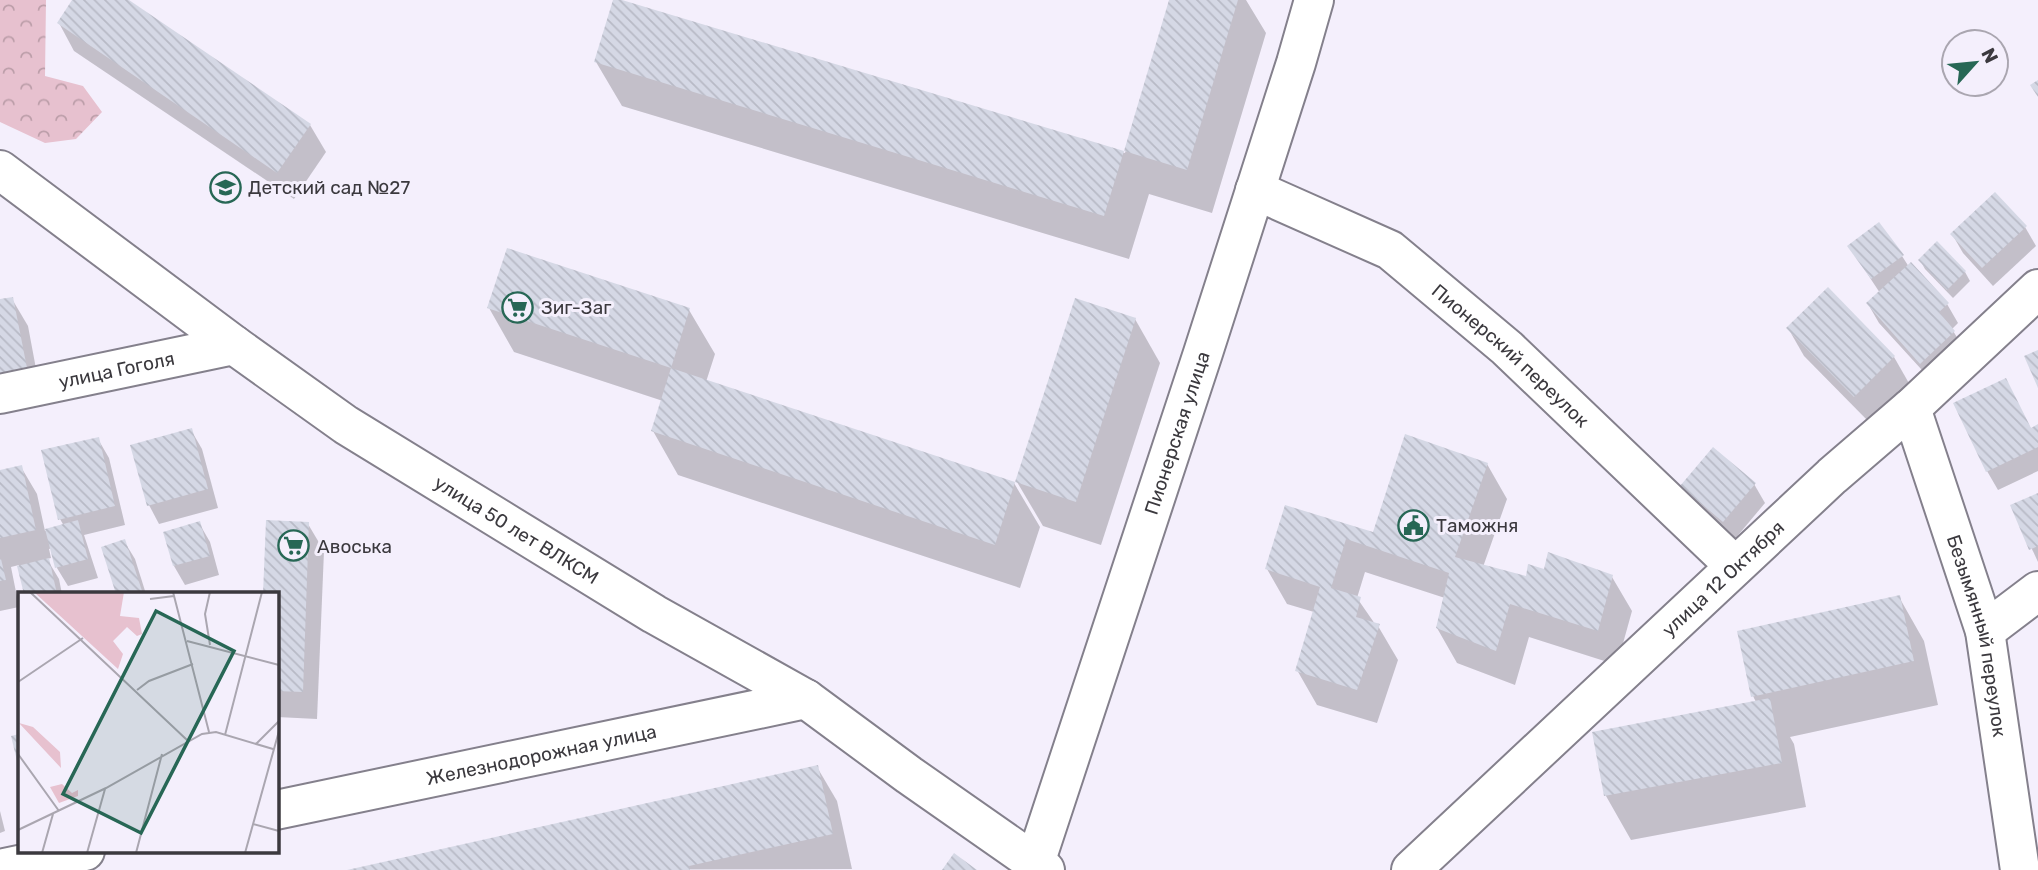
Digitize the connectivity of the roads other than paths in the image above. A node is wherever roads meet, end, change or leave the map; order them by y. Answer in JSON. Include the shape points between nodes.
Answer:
{"nodes":[{"id":1,"x":1314,"y":0,"type":"edge"},
{"id":2,"x":0,"y":170,"type":"edge"},
{"id":3,"x":1255,"y":190,"type":"junction"},
{"id":4,"x":2038,"y":289,"type":"edge"},
{"id":5,"x":234,"y":345,"type":"junction"},
{"id":6,"x":0,"y":394,"type":"edge"},
{"id":7,"x":1911,"y":408,"type":"junction"},
{"id":8,"x":1735,"y":566,"type":"junction"},
{"id":9,"x":2038,"y":591,"type":"edge"},
{"id":10,"x":1984,"y":631,"type":"junction"},
{"id":11,"x":807,"y":699,"type":"junction"},
{"id":12,"x":278,"y":810,"type":"edge"},
{"id":13,"x":80,"y":852,"type":"edge"},
{"id":14,"x":1040,"y":866,"type":"edge"},
{"id":15,"x":0,"y":869,"type":"edge"},
{"id":16,"x":1411,"y":870,"type":"edge"},
{"id":17,"x":2020,"y":870,"type":"edge"}],
"edges":[{"from":1,"to":3,"type":"street","name":"Пионерская улица"},
{"from":2,"to":5,"type":"street","name":"улица 50 лет ВЛКСМ"},
{"from":3,"to":8,"type":"street","name":"Пионерский переулок","via":[[1390,250],[1507,348]]},
{"from":3,"to":14,"type":"street","name":"Пионерская улица"},
{"from":4,"to":7,"type":"street","name":"улица 12 Октября"},
{"from":5,"to":6,"type":"street","name":"улица Гоголя"},
{"from":5,"to":11,"type":"street","name":"улица 50 лет ВЛКСМ","via":[[346,425],[654,614]]},
{"from":7,"to":8,"type":"street","name":"улица 12 Октября"},
{"from":7,"to":10,"type":"street","name":"Безымянный переулок"},
{"from":8,"to":16,"type":"street","name":"улица 12 Октября"},
{"from":9,"to":10,"type":"street"},
{"from":10,"to":17,"type":"street","name":"Безымянный переулок"},
{"from":11,"to":12,"type":"street","name":"Железнодорожная улица"},
{"from":11,"to":14,"type":"street","name":"улица 50 лет ВЛКСМ"},
{"from":13,"to":15,"type":"street"}]}
